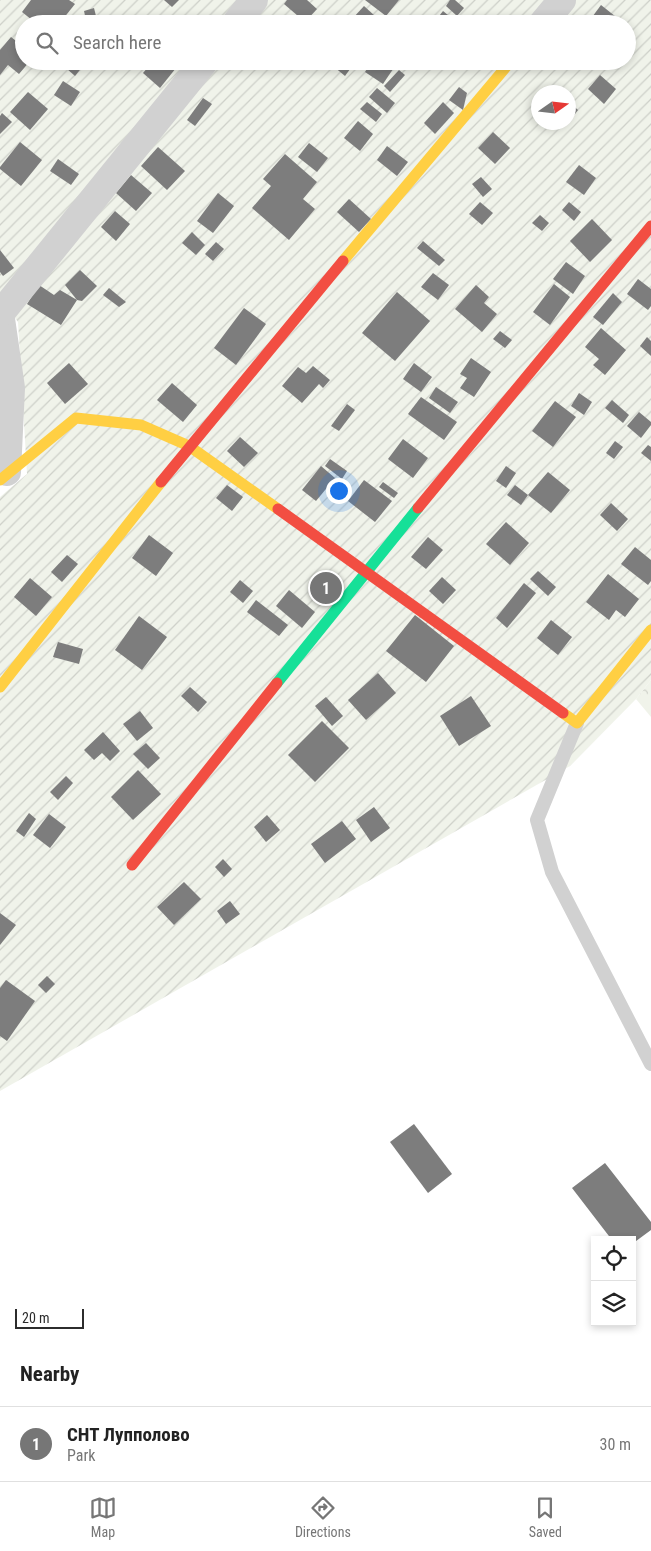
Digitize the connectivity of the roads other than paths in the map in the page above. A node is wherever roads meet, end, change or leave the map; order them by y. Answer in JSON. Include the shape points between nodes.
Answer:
{"nodes":[{"id":1,"x":254,"y":0,"type":"edge"},
{"id":2,"x":562,"y":0,"type":"edge"},
{"id":3,"x":242,"y":15,"type":"edge"},
{"id":4,"x":550,"y":15,"type":"edge"},
{"id":5,"x":197,"y":70,"type":"edge"},
{"id":6,"x":503,"y":70,"type":"edge"},
{"id":7,"x":651,"y":226,"type":"edge"},
{"id":8,"x":0,"y":313,"type":"edge"},
{"id":9,"x":190,"y":446,"type":"junction"},
{"id":10,"x":4,"y":476,"type":"edge"},
{"id":11,"x":366,"y":572,"type":"junction"},
{"id":12,"x":651,"y":630,"type":"edge"},
{"id":13,"x":0,"y":687,"type":"edge"},
{"id":14,"x":577,"y":723,"type":"junction"},
{"id":15,"x":132,"y":865,"type":"dead end"},
{"id":16,"x":651,"y":1064,"type":"edge"}],
"edges":[{"from":1,"to":3,"type":"street"},
{"from":2,"to":4,"type":"street"},
{"from":5,"to":8,"type":"street"},
{"from":6,"to":9,"type":"street"},
{"from":7,"to":11,"type":"street"},
{"from":8,"to":10,"type":"street","via":[[11,388]]},
{"from":9,"to":10,"type":"street","via":[[141,425],[76,418]]},
{"from":9,"to":11,"type":"street"},
{"from":9,"to":13,"type":"street"},
{"from":11,"to":14,"type":"street"},
{"from":11,"to":15,"type":"street"},
{"from":12,"to":14,"type":"street"},
{"from":14,"to":16,"type":"lane","via":[[537,820],[552,872]]}]}
